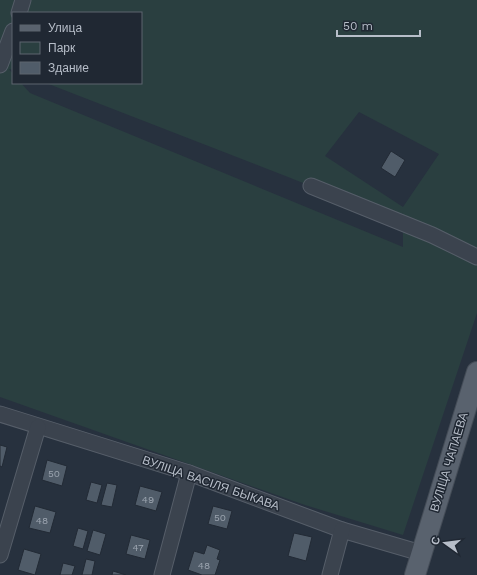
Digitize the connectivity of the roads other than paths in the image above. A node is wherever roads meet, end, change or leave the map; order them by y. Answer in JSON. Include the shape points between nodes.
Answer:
{"nodes":[{"id":1,"x":23,"y":0,"type":"edge"},
{"id":2,"x":19,"y":12,"type":"edge"},
{"id":3,"x":12,"y":34,"type":"edge"},
{"id":4,"x":0,"y":65,"type":"edge"},
{"id":5,"x":312,"y":186,"type":"dead end"},
{"id":6,"x":477,"y":257,"type":"edge"},
{"id":7,"x":477,"y":372,"type":"edge"},
{"id":8,"x":0,"y":414,"type":"edge"},
{"id":9,"x":38,"y":427,"type":"junction"},
{"id":10,"x":189,"y":472,"type":"junction"},
{"id":11,"x":342,"y":530,"type":"junction"},
{"id":12,"x":421,"y":553,"type":"junction"},
{"id":13,"x":0,"y":556,"type":"edge"},
{"id":14,"x":162,"y":575,"type":"edge"},
{"id":15,"x":330,"y":575,"type":"edge"},
{"id":16,"x":415,"y":575,"type":"edge"}],
"edges":[{"from":1,"to":2,"type":"street"},
{"from":3,"to":4,"type":"street"},
{"from":5,"to":6,"type":"street","via":[[432,235]]},
{"from":7,"to":12,"type":"main road","name":"ВУЛІЦА ЧАПАЕВА"},
{"from":8,"to":9,"type":"street","name":"ВУЛІЦА ВАСІЛЯ БЫКАВА"},
{"from":9,"to":10,"type":"street","name":"ВУЛІЦА ВАСІЛЯ БЫКАВА"},
{"from":9,"to":13,"type":"street"},
{"from":10,"to":11,"type":"street","name":"ВУЛІЦА ВАСІЛЯ БЫКАВА"},
{"from":10,"to":14,"type":"street"},
{"from":11,"to":12,"type":"street","name":"ВУЛІЦА ВАСІЛЯ БЫКАВА"},
{"from":11,"to":15,"type":"street"},
{"from":12,"to":16,"type":"main road","name":"ВУЛІЦА ЧАПАЕВА"}]}
